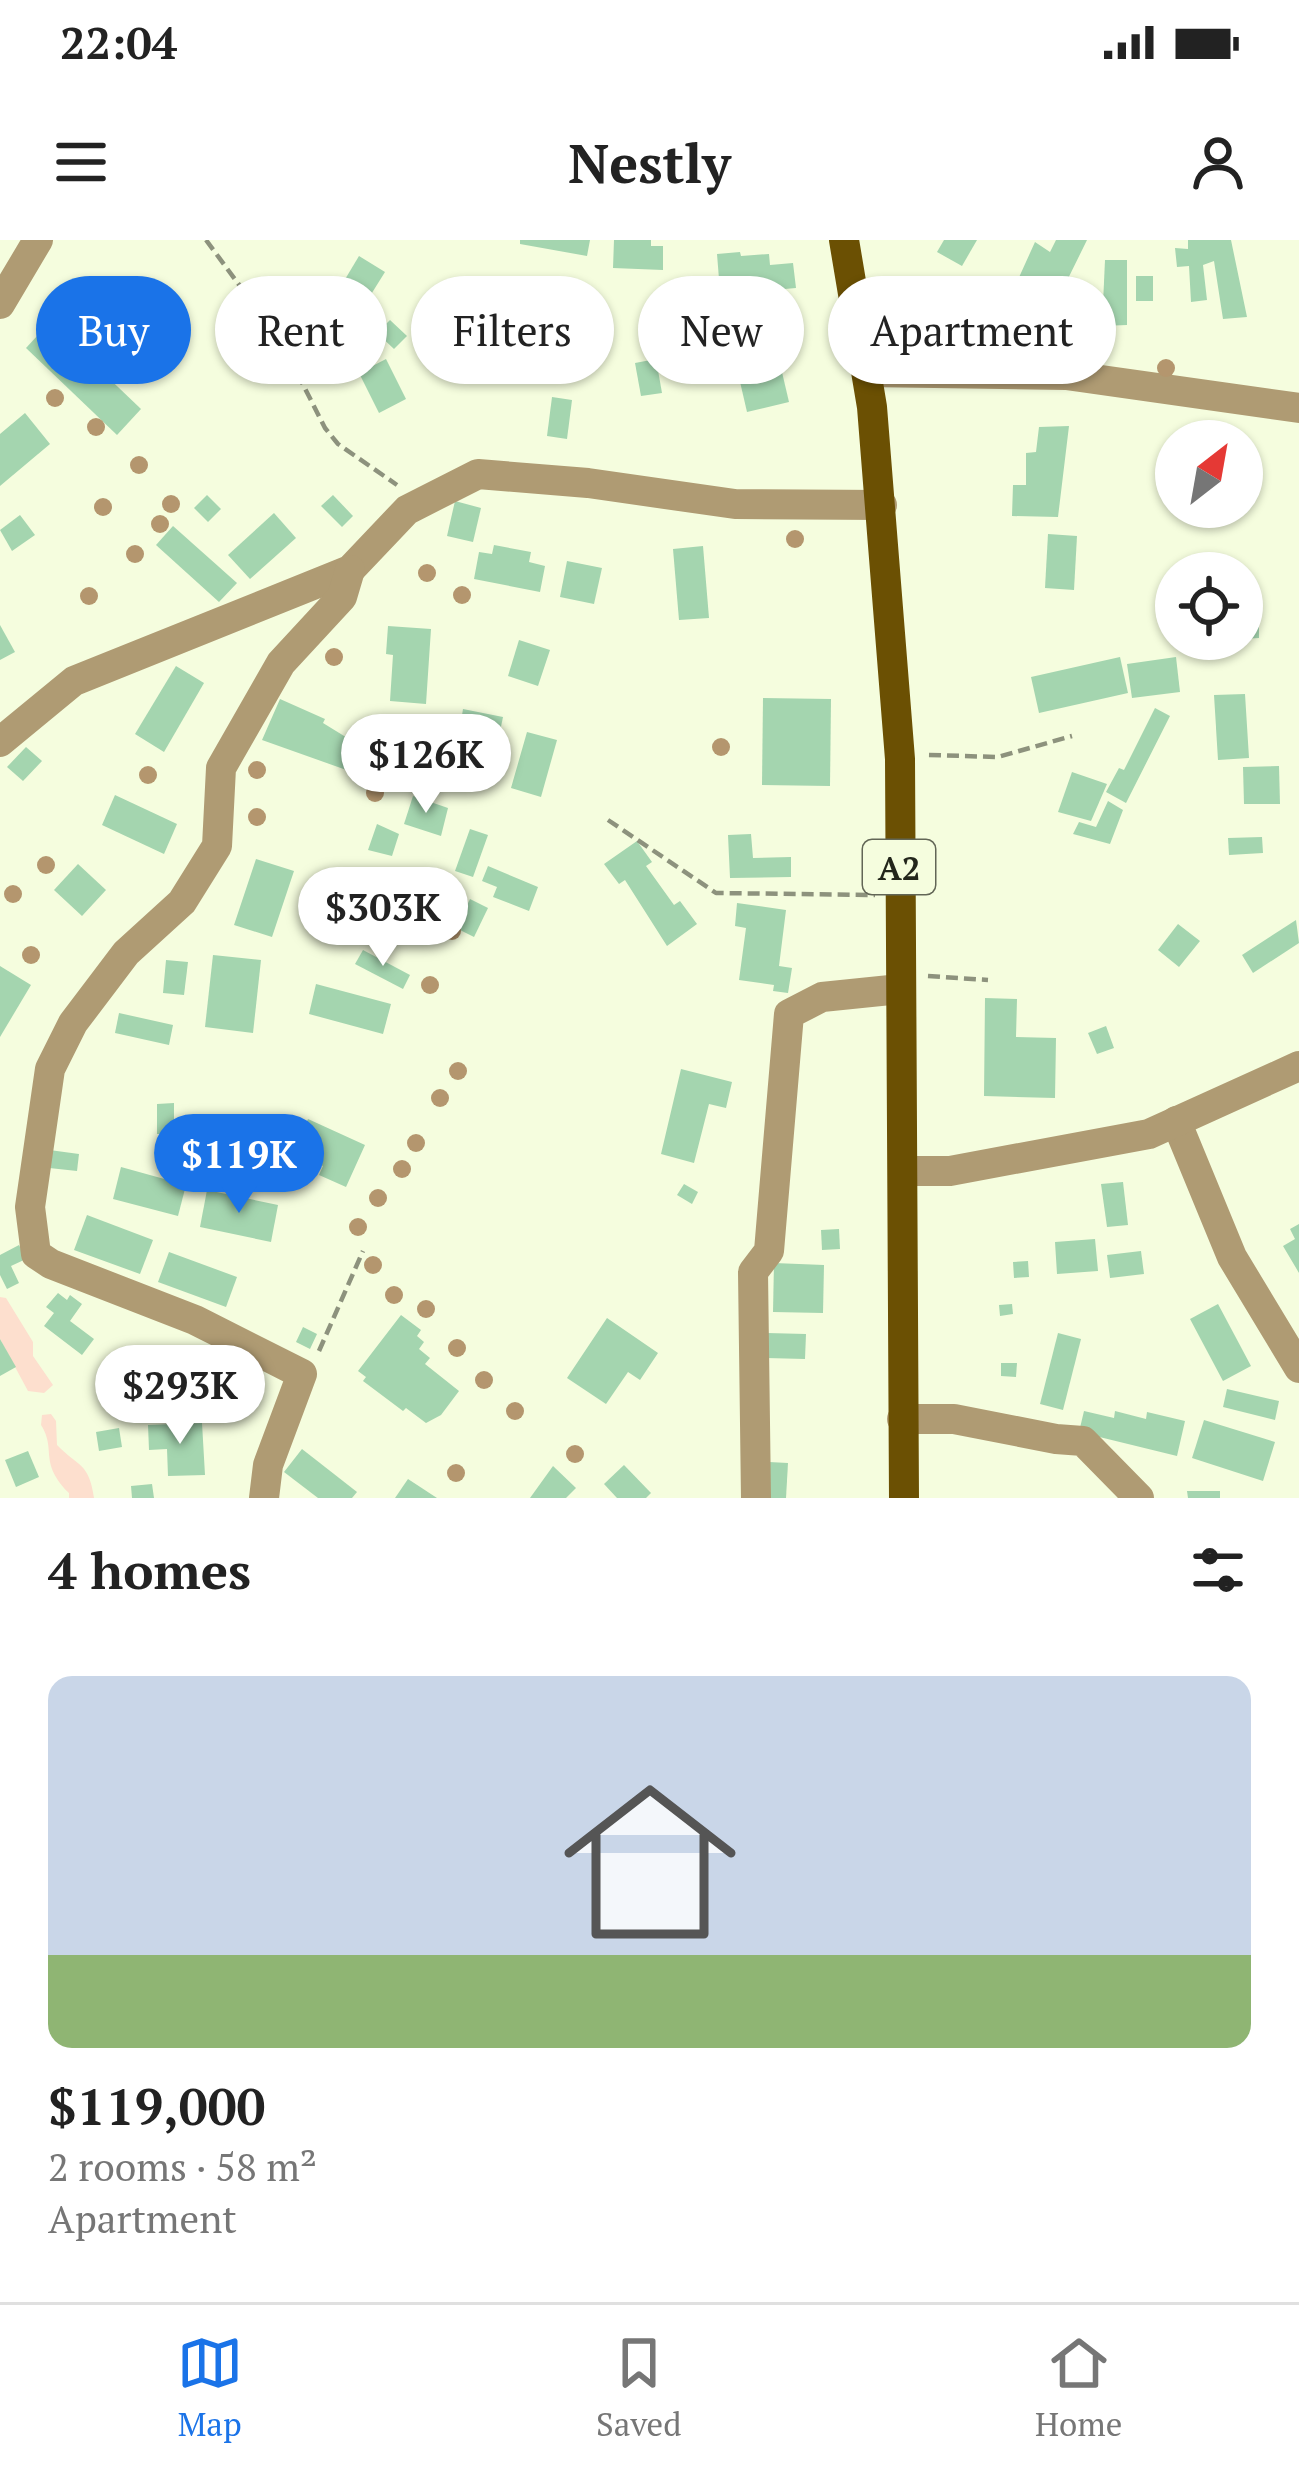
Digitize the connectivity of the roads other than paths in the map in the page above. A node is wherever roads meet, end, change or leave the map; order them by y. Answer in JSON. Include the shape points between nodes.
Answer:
{"nodes":[{"id":1,"x":38,"y":240,"type":"edge"},
{"id":2,"x":844,"y":240,"type":"edge"},
{"id":3,"x":851,"y":276,"type":"edge"},
{"id":4,"x":0,"y":304,"type":"edge"},
{"id":5,"x":1116,"y":382,"type":"edge"},
{"id":6,"x":869,"y":384,"type":"edge"},
{"id":7,"x":1299,"y":408,"type":"edge"},
{"id":8,"x":882,"y":505,"type":"junction"},
{"id":9,"x":350,"y":570,"type":"junction"},
{"id":10,"x":1,"y":737,"type":"edge"},
{"id":11,"x":900,"y":982,"type":"junction"},
{"id":12,"x":1299,"y":1066,"type":"edge"},
{"id":13,"x":1177,"y":1121,"type":"junction"},
{"id":14,"x":904,"y":1172,"type":"junction"},
{"id":15,"x":1299,"y":1368,"type":"edge"},
{"id":16,"x":902,"y":1419,"type":"junction"},
{"id":17,"x":264,"y":1498,"type":"edge"},
{"id":18,"x":756,"y":1498,"type":"edge"},
{"id":19,"x":904,"y":1498,"type":"edge"},
{"id":20,"x":1139,"y":1498,"type":"edge"}],
"edges":[{"from":1,"to":4,"type":"street"},
{"from":2,"to":3,"type":"main road","number":"A2"},
{"from":5,"to":7,"type":"street"},
{"from":6,"to":8,"type":"main road","number":"A2"},
{"from":8,"to":9,"type":"street","via":[[735,504],[478,474],[407,510]]},
{"from":8,"to":11,"type":"main road","number":"A2","via":[[900,759]]},
{"from":9,"to":10,"type":"street","via":[[74,681]]},
{"from":9,"to":17,"type":"street","via":[[342,598],[280,663],[221,768],[217,846],[182,902],[125,953],[57,1054],[29,1207],[36,1254],[51,1264],[195,1320],[302,1374]]},
{"from":11,"to":14,"type":"main road","number":"A2"},
{"from":11,"to":18,"type":"street","via":[[822,997],[789,1014],[769,1251],[753,1272]]},
{"from":12,"to":13,"type":"street"},
{"from":13,"to":14,"type":"street","via":[[1149,1134],[950,1172]]},
{"from":13,"to":15,"type":"street","via":[[1232,1257]]},
{"from":14,"to":16,"type":"main road","number":"A2"},
{"from":16,"to":19,"type":"main road","number":"A2"},
{"from":16,"to":20,"type":"street","via":[[954,1419],[1083,1441]]}]}
